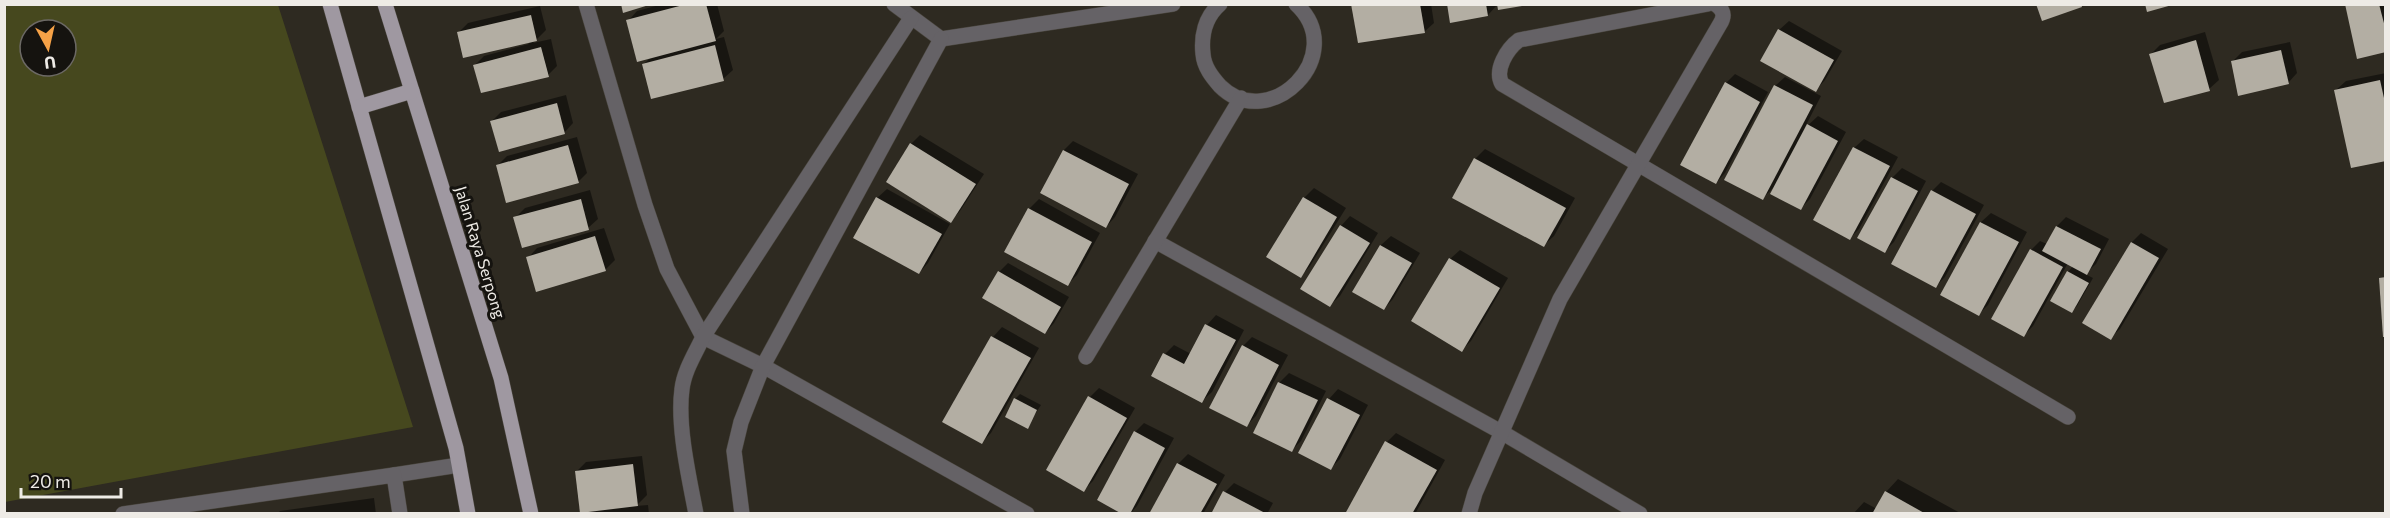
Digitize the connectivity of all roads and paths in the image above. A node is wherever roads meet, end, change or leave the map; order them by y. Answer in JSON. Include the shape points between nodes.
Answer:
{"nodes":[{"id":1,"x":330,"y":4,"type":"edge"},
{"id":2,"x":384,"y":4,"type":"edge"},
{"id":3,"x":586,"y":4,"type":"edge"},
{"id":4,"x":894,"y":4,"type":"edge"},
{"id":5,"x":1173,"y":4,"type":"edge"},
{"id":6,"x":1220,"y":4,"type":"edge"},
{"id":7,"x":1296,"y":4,"type":"edge"},
{"id":8,"x":1708,"y":4,"type":"edge"},
{"id":9,"x":1715,"y":4,"type":"edge"},
{"id":10,"x":911,"y":18,"type":"junction"},
{"id":11,"x":941,"y":39,"type":"junction"},
{"id":12,"x":412,"y":91,"type":"junction"},
{"id":13,"x":1241,"y":98,"type":"junction"},
{"id":14,"x":359,"y":106,"type":"junction"},
{"id":15,"x":1638,"y":163,"type":"junction"},
{"id":16,"x":1155,"y":241,"type":"junction"},
{"id":17,"x":703,"y":338,"type":"junction"},
{"id":18,"x":1086,"y":357,"type":"dead end"},
{"id":19,"x":763,"y":366,"type":"junction"},
{"id":20,"x":2068,"y":417,"type":"dead end"},
{"id":21,"x":1503,"y":433,"type":"junction"},
{"id":22,"x":459,"y":465,"type":"junction"},
{"id":23,"x":394,"y":475,"type":"junction"},
{"id":24,"x":123,"y":513,"type":"edge"},
{"id":25,"x":400,"y":513,"type":"edge"},
{"id":26,"x":468,"y":513,"type":"edge"},
{"id":27,"x":531,"y":513,"type":"edge"},
{"id":28,"x":696,"y":513,"type":"edge"},
{"id":29,"x":742,"y":513,"type":"edge"},
{"id":30,"x":1027,"y":513,"type":"edge"},
{"id":31,"x":1469,"y":513,"type":"edge"},
{"id":32,"x":1640,"y":513,"type":"edge"}],
"edges":[{"from":1,"to":14,"type":"main road"},
{"from":2,"to":12,"type":"main road","name":"Jalan Raya Serpong"},
{"from":3,"to":17,"type":"street","via":[[663,258]]},
{"from":4,"to":10,"type":"street"},
{"from":5,"to":11,"type":"street"},
{"from":6,"to":13,"type":"street","via":[[1206,24],[1203,60],[1224,90]]},
{"from":7,"to":13,"type":"street","via":[[1312,29],[1314,49],[1309,68],[1298,85],[1280,96],[1261,101]]},
{"from":8,"to":15,"type":"street","via":[[1519,40],[1499,68],[1502,84]]},
{"from":9,"to":15,"type":"street","via":[[1724,17]]},
{"from":10,"to":11,"type":"street"},
{"from":10,"to":17,"type":"street"},
{"from":11,"to":19,"type":"street"},
{"from":12,"to":14,"type":"main road"},
{"from":12,"to":27,"type":"main road","name":"Jalan Raya Serpong","via":[[501,378]]},
{"from":13,"to":16,"type":"street"},
{"from":14,"to":22,"type":"main road"},
{"from":15,"to":20,"type":"street"},
{"from":15,"to":21,"type":"street","via":[[1560,299]]},
{"from":16,"to":18,"type":"street"},
{"from":16,"to":21,"type":"street"},
{"from":17,"to":19,"type":"street"},
{"from":17,"to":28,"type":"street","via":[[682,389],[682,418]]},
{"from":19,"to":29,"type":"street","via":[[734,451]]},
{"from":19,"to":30,"type":"street"},
{"from":21,"to":31,"type":"street"},
{"from":21,"to":32,"type":"street"},
{"from":22,"to":23,"type":"street"},
{"from":22,"to":26,"type":"main road"},
{"from":23,"to":24,"type":"street"},
{"from":23,"to":25,"type":"street"}]}
